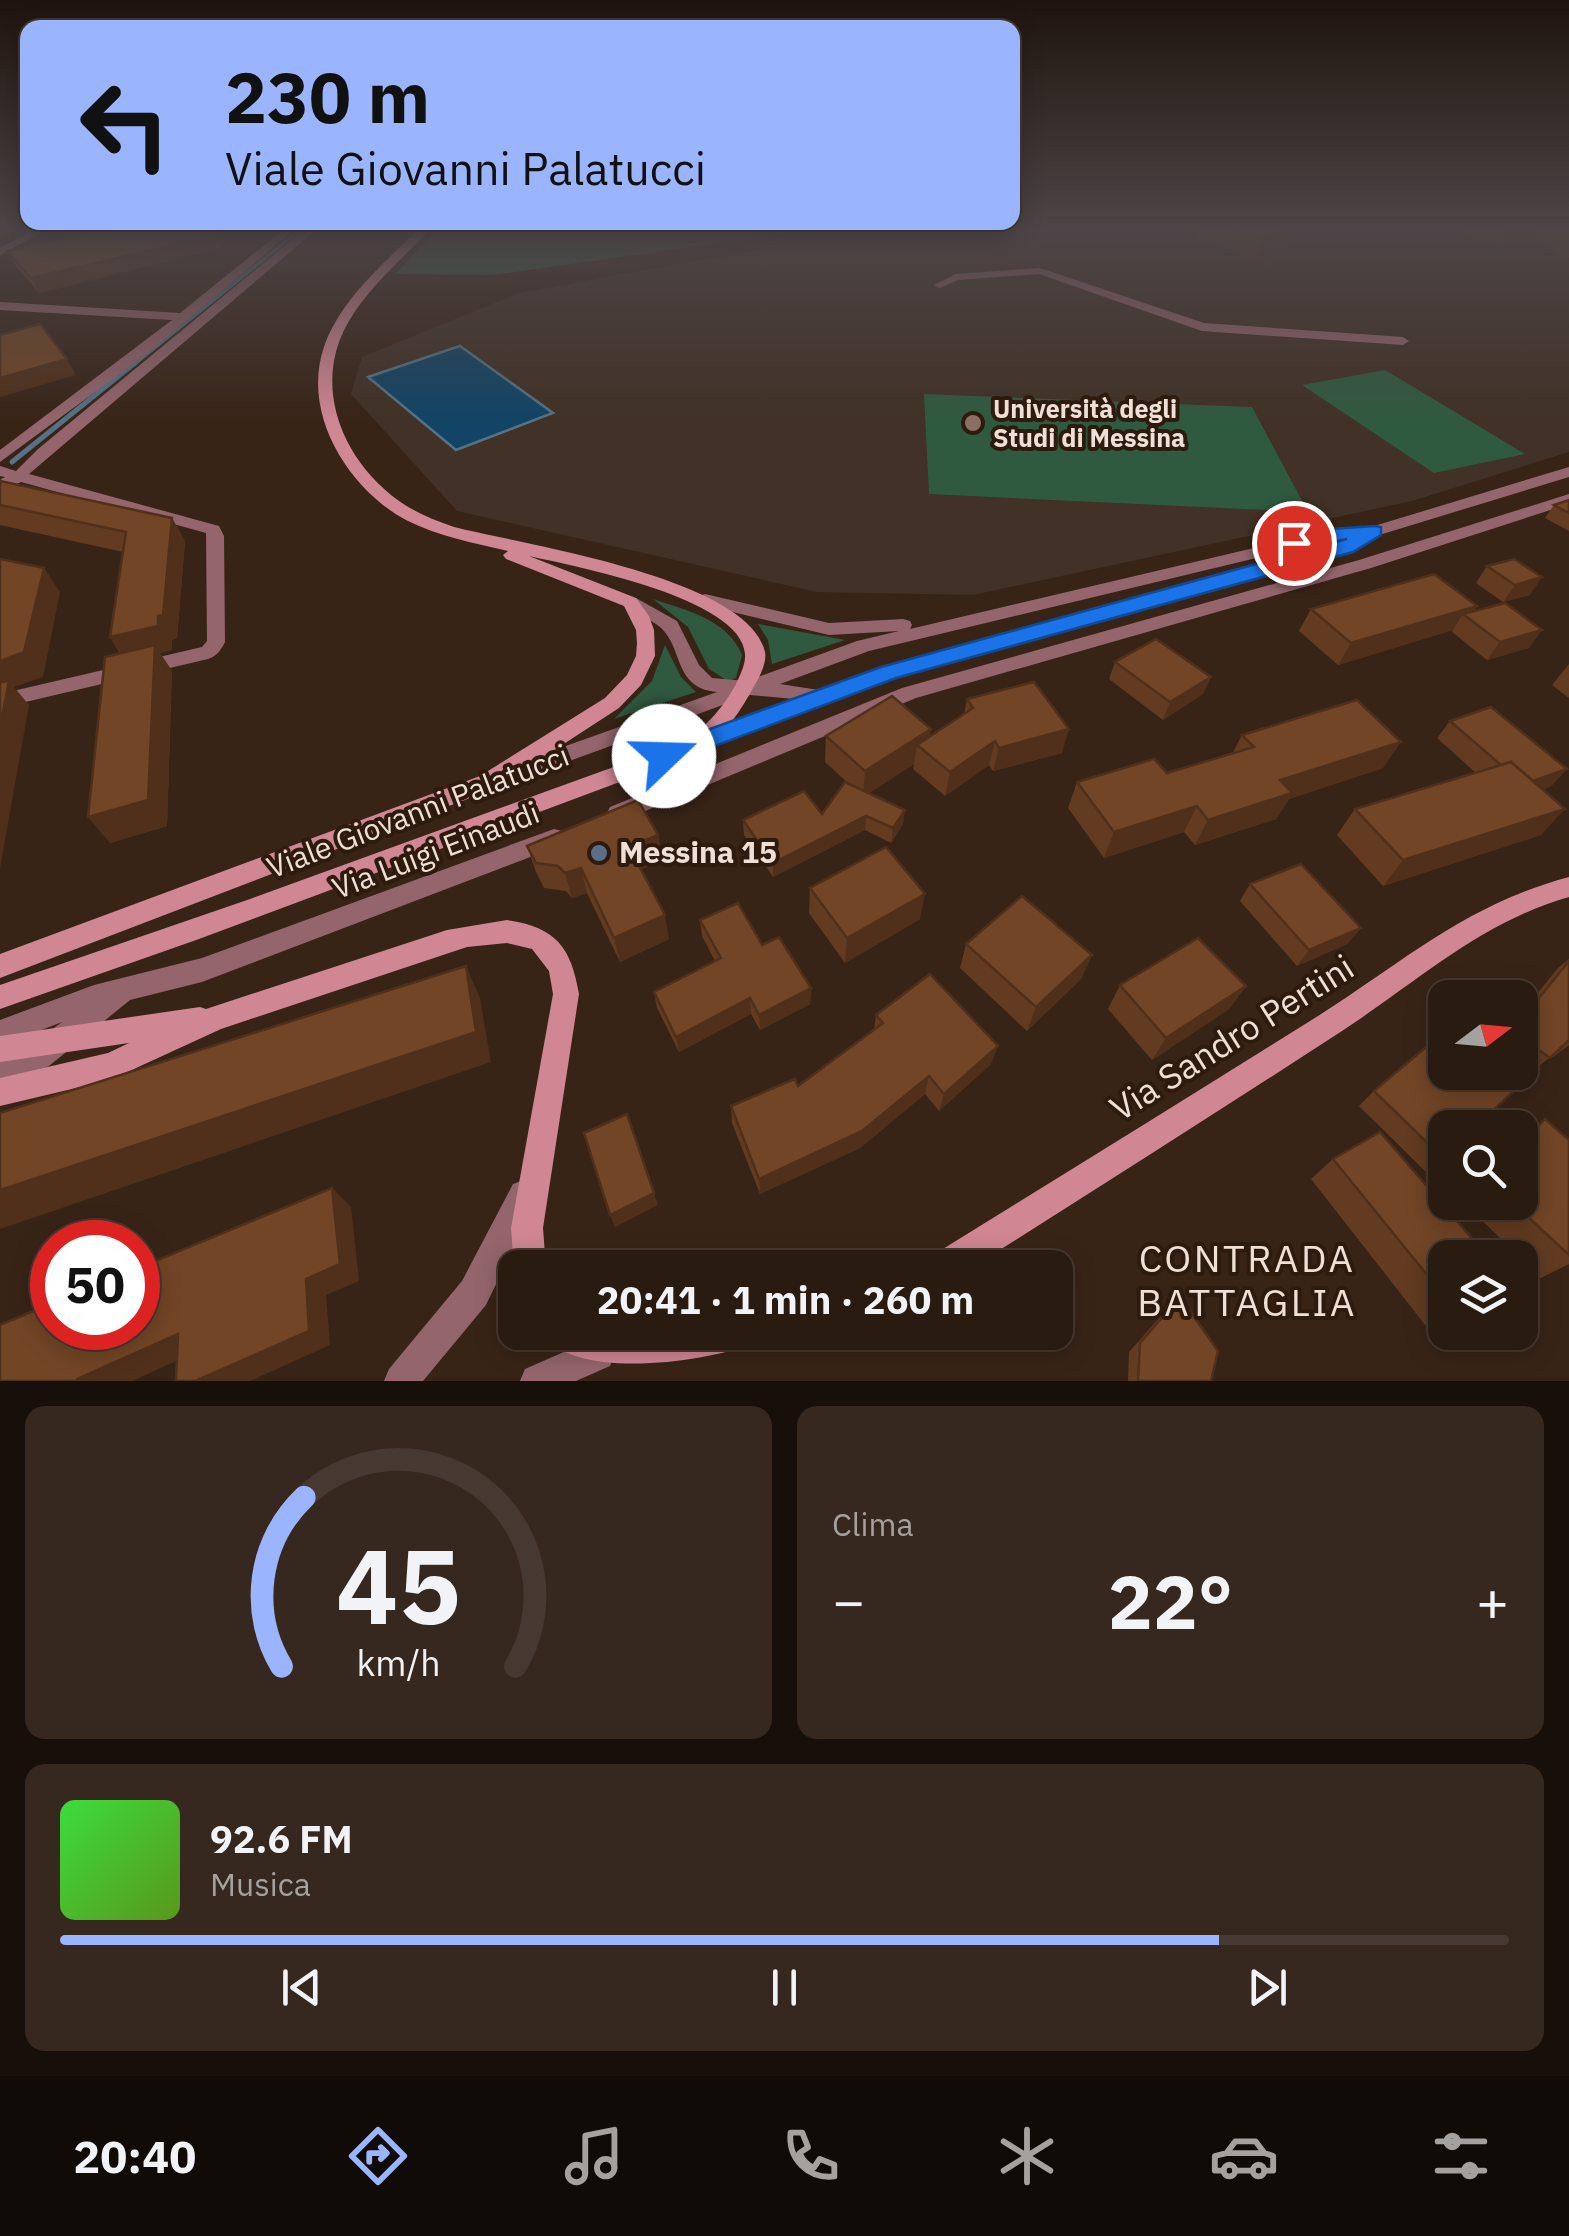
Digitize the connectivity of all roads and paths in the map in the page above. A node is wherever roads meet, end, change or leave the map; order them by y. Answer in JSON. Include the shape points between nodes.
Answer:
{"nodes":[{"id":1,"x":208,"y":293,"type":"edge"},
{"id":2,"x":232,"y":293,"type":"edge"},
{"id":3,"x":360,"y":293,"type":"edge"},
{"id":4,"x":1105,"y":293,"type":"edge"},
{"id":5,"x":0,"y":306,"type":"edge"},
{"id":6,"x":182,"y":316,"type":"junction"},
{"id":7,"x":207,"y":317,"type":"junction"},
{"id":8,"x":1403,"y":341,"type":"dead end"},
{"id":9,"x":0,"y":457,"type":"edge"},
{"id":10,"x":1569,"y":472,"type":"edge"},
{"id":11,"x":10,"y":473,"type":"edge"},
{"id":12,"x":0,"y":488,"type":"edge"},
{"id":13,"x":1569,"y":499,"type":"edge"},
{"id":14,"x":1374,"y":531,"type":"junction"},
{"id":15,"x":478,"y":540,"type":"junction"},
{"id":16,"x":706,"y":600,"type":"junction"},
{"id":17,"x":630,"y":602,"type":"junction"},
{"id":18,"x":960,"y":620,"type":"junction"},
{"id":19,"x":742,"y":690,"type":"junction"},
{"id":20,"x":828,"y":694,"type":"junction"},
{"id":21,"x":0,"y":702,"type":"edge"},
{"id":22,"x":700,"y":742,"type":"junction"},
{"id":23,"x":488,"y":782,"type":"junction"},
{"id":24,"x":1569,"y":887,"type":"edge"},
{"id":25,"x":0,"y":966,"type":"edge"},
{"id":26,"x":120,"y":994,"type":"junction"},
{"id":27,"x":0,"y":997,"type":"edge"},
{"id":28,"x":216,"y":1018,"type":"junction"},
{"id":29,"x":0,"y":1034,"type":"edge"},
{"id":30,"x":59,"y":1039,"type":"junction"},
{"id":31,"x":0,"y":1049,"type":"edge"},
{"id":32,"x":0,"y":1075,"type":"edge"},
{"id":33,"x":0,"y":1092,"type":"edge"},
{"id":34,"x":534,"y":1176,"type":"junction"},
{"id":35,"x":529,"y":1250,"type":"edge"},
{"id":36,"x":970,"y":1250,"type":"edge"},
{"id":37,"x":587,"y":1350,"type":"edge"},
{"id":38,"x":639,"y":1350,"type":"edge"},
{"id":39,"x":598,"y":1354,"type":"junction"},
{"id":40,"x":401,"y":1381,"type":"edge"},
{"id":41,"x":537,"y":1381,"type":"edge"}],
"edges":[{"from":1,"to":6,"type":"street"},
{"from":2,"to":7,"type":"street"},
{"from":3,"to":15,"type":"main road","via":[[336,332],[325,369],[326,402],[341,445],[372,487],[399,508]]},
{"from":4,"to":8,"type":"street","via":[[1202,327]]},
{"from":5,"to":6,"type":"street"},
{"from":6,"to":7,"type":"street"},
{"from":6,"to":9,"type":"street"},
{"from":7,"to":11,"type":"street"},
{"from":10,"to":14,"type":"street","name":"Viale Giovanni Palatucci"},
{"from":11,"to":12,"type":"street"},
{"from":11,"to":21,"type":"street","via":[[215,532],[216,642],[208,652]]},
{"from":13,"to":26,"type":"street","name":"Via Luigi Einaudi","via":[[1348,569],[920,689],[586,826],[202,970]]},
{"from":14,"to":18,"type":"street","name":"Viale Giovanni Palatucci","via":[[1331,534]]},
{"from":14,"to":20,"type":"street","name":"Viale Giovanni Palatucci","via":[[1346,548]]},
{"from":15,"to":16,"type":"main road","via":[[580,560]]},
{"from":15,"to":17,"type":"main road"},
{"from":16,"to":18,"type":"street","via":[[828,629]]},
{"from":16,"to":19,"type":"main road","via":[[741,625],[753,643],[757,664]]},
{"from":17,"to":19,"type":"street","via":[[670,625],[707,684]]},
{"from":17,"to":23,"type":"main road","via":[[648,648],[630,688]]},
{"from":18,"to":19,"type":"street","name":"Viale Giovanni Palatucci"},
{"from":19,"to":20,"type":"street"},
{"from":19,"to":22,"type":"main road"},
{"from":19,"to":23,"type":"street","name":"Viale Giovanni Palatucci"},
{"from":20,"to":22,"type":"street","name":"Viale Giovanni Palatucci"},
{"from":22,"to":27,"type":"main road","name":"Viale Giovanni Palatucci"},
{"from":23,"to":25,"type":"main road","name":"Viale Giovanni Palatucci"},
{"from":24,"to":36,"type":"main road","name":"Via Sandro Pertini","via":[[1484,916],[1360,1004]]},
{"from":26,"to":29,"type":"street","name":"Via Luigi Einaudi","via":[[94,997]]},
{"from":26,"to":30,"type":"street"},
{"from":28,"to":30,"type":"main road"},
{"from":28,"to":33,"type":"main road","via":[[110,1066]]},
{"from":28,"to":34,"type":"main road","via":[[467,935],[516,930],[543,941],[560,962],[566,994]]},
{"from":30,"to":31,"type":"main road"},
{"from":30,"to":32,"type":"street","via":[[25,1066]]},
{"from":34,"to":35,"type":"main road"},
{"from":34,"to":40,"type":"street","via":[[474,1293]]},
{"from":37,"to":39,"type":"main road"},
{"from":38,"to":39,"type":"main road"},
{"from":39,"to":41,"type":"street"}]}
